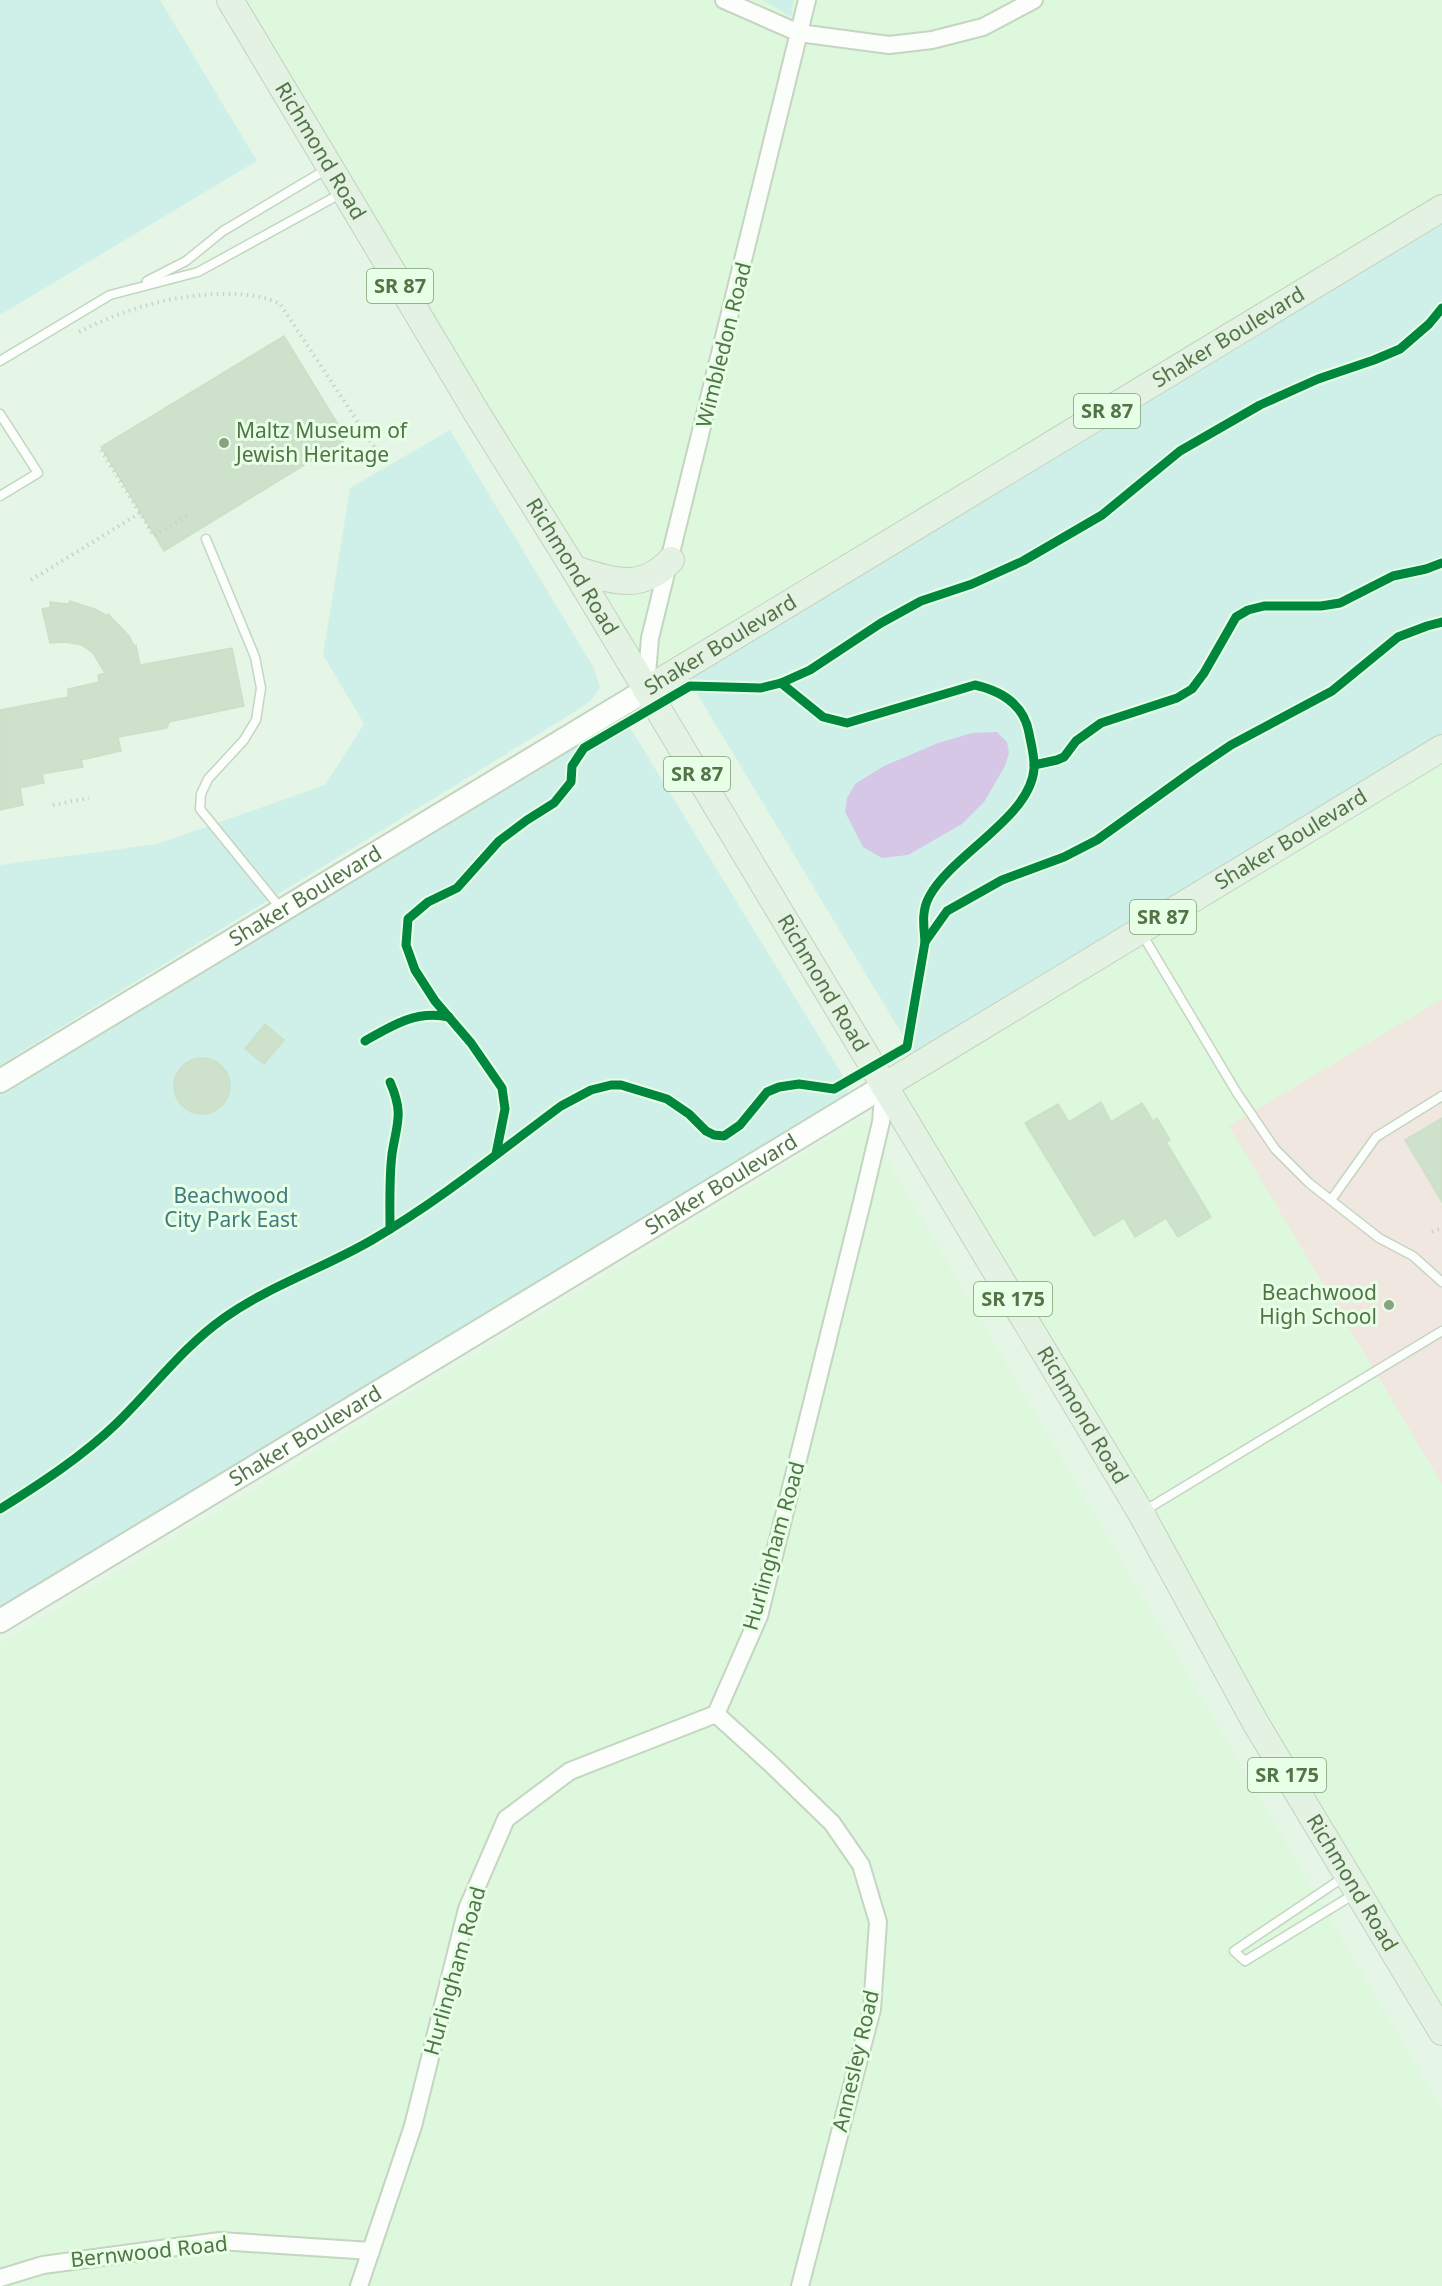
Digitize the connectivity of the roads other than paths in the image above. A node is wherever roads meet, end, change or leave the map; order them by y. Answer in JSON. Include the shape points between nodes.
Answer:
{"nodes":[{"id":1,"x":230,"y":0,"type":"edge"},
{"id":2,"x":724,"y":0,"type":"edge"},
{"id":3,"x":807,"y":0,"type":"edge"},
{"id":4,"x":1035,"y":0,"type":"edge"},
{"id":5,"x":799,"y":33,"type":"junction"},
{"id":6,"x":330,"y":167,"type":"junction"},
{"id":7,"x":344,"y":191,"type":"junction"},
{"id":8,"x":1442,"y":208,"type":"edge"},
{"id":9,"x":133,"y":288,"type":"junction"},
{"id":10,"x":0,"y":361,"type":"edge"},
{"id":11,"x":0,"y":414,"type":"edge"},
{"id":12,"x":0,"y":496,"type":"edge"},
{"id":13,"x":206,"y":539,"type":"dead end"},
{"id":14,"x":671,"y":560,"type":"junction"},
{"id":15,"x":574,"y":569,"type":"junction"},
{"id":16,"x":646,"y":690,"type":"junction"},
{"id":17,"x":1442,"y":748,"type":"edge"},
{"id":18,"x":282,"y":910,"type":"junction"},
{"id":19,"x":1140,"y":931,"type":"junction"},
{"id":20,"x":0,"y":1081,"type":"edge"},
{"id":21,"x":884,"y":1086,"type":"junction"},
{"id":22,"x":1442,"y":1096,"type":"edge"},
{"id":23,"x":1331,"y":1200,"type":"junction"},
{"id":24,"x":1442,"y":1282,"type":"edge"},
{"id":25,"x":1442,"y":1331,"type":"edge"},
{"id":26,"x":1141,"y":1513,"type":"junction"},
{"id":27,"x":0,"y":1621,"type":"edge"},
{"id":28,"x":716,"y":1714,"type":"junction"},
{"id":29,"x":1352,"y":1884,"type":"junction"},
{"id":30,"x":1442,"y":2032,"type":"edge"},
{"id":31,"x":371,"y":2251,"type":"junction"},
{"id":32,"x":0,"y":2278,"type":"edge"},
{"id":33,"x":359,"y":2286,"type":"edge"},
{"id":34,"x":800,"y":2286,"type":"edge"}],
"edges":[{"from":1,"to":6,"type":"main road","name":"Richmond Road","number":"SR 87"},
{"from":2,"to":5,"type":"street"},
{"from":3,"to":5,"type":"street","name":"Wimbledon Road"},
{"from":4,"to":5,"type":"street","via":[[983,27],[932,40],[889,45]]},
{"from":5,"to":14,"type":"street","name":"Wimbledon Road"},
{"from":6,"to":7,"type":"main road","name":"Richmond Road","number":"SR 87"},
{"from":6,"to":9,"type":"lane","via":[[223,231],[186,261]]},
{"from":7,"to":9,"type":"lane","via":[[198,272]]},
{"from":7,"to":15,"type":"main road","name":"Richmond Road","number":"SR 87"},
{"from":8,"to":16,"type":"main road","name":"Shaker Boulevard","number":"SR 87"},
{"from":9,"to":10,"type":"lane","via":[[110,295]]},
{"from":11,"to":12,"type":"lane","via":[[38,473]]},
{"from":13,"to":18,"type":"lane","via":[[255,657],[261,688],[256,720],[244,740],[208,779],[200,809]]},
{"from":14,"to":15,"type":"main road","via":[[657,574],[632,582]]},
{"from":14,"to":16,"type":"street","name":"Wimbledon Road","via":[[650,638]]},
{"from":15,"to":16,"type":"main road","name":"Richmond Road","number":"SR 87"},
{"from":16,"to":18,"type":"main road","name":"Shaker Boulevard"},
{"from":16,"to":21,"type":"main road","name":"Richmond Road","number":"SR 87"},
{"from":17,"to":19,"type":"main road","name":"Shaker Boulevard","number":"SR 87"},
{"from":18,"to":20,"type":"main road","name":"Shaker Boulevard"},
{"from":19,"to":21,"type":"main road","name":"Shaker Boulevard","number":"SR 87"},
{"from":19,"to":23,"type":"lane","via":[[1275,1149]]},
{"from":21,"to":26,"type":"main road","name":"Richmond Road","number":"SR 175"},
{"from":21,"to":27,"type":"main road","name":"Shaker Boulevard"},
{"from":21,"to":28,"type":"street","name":"Hurlingham Road","via":[[881,1122],[864,1196],[759,1616]]},
{"from":22,"to":23,"type":"lane","via":[[1376,1137]]},
{"from":23,"to":24,"type":"lane","via":[[1379,1238],[1413,1256]]},
{"from":25,"to":26,"type":"lane"},
{"from":26,"to":29,"type":"main road","name":"Richmond Road","number":"SR 175","via":[[1255,1722]]},
{"from":28,"to":31,"type":"street","name":"Hurlingham Road","via":[[570,1771],[506,1819],[468,1909],[413,2126]]},
{"from":28,"to":34,"type":"street","name":"Annesley Road","via":[[832,1823],[861,1865],[879,1922],[872,2009]]},
{"from":29,"to":29,"type":"lane","via":[[1234,1951],[1245,1961]]},
{"from":29,"to":30,"type":"main road","name":"Richmond Road","number":"SR 175"},
{"from":31,"to":32,"type":"street","name":"Bernwood Road","via":[[220,2241],[43,2265]]},
{"from":31,"to":33,"type":"street","name":"Hurlingham Road"}]}
